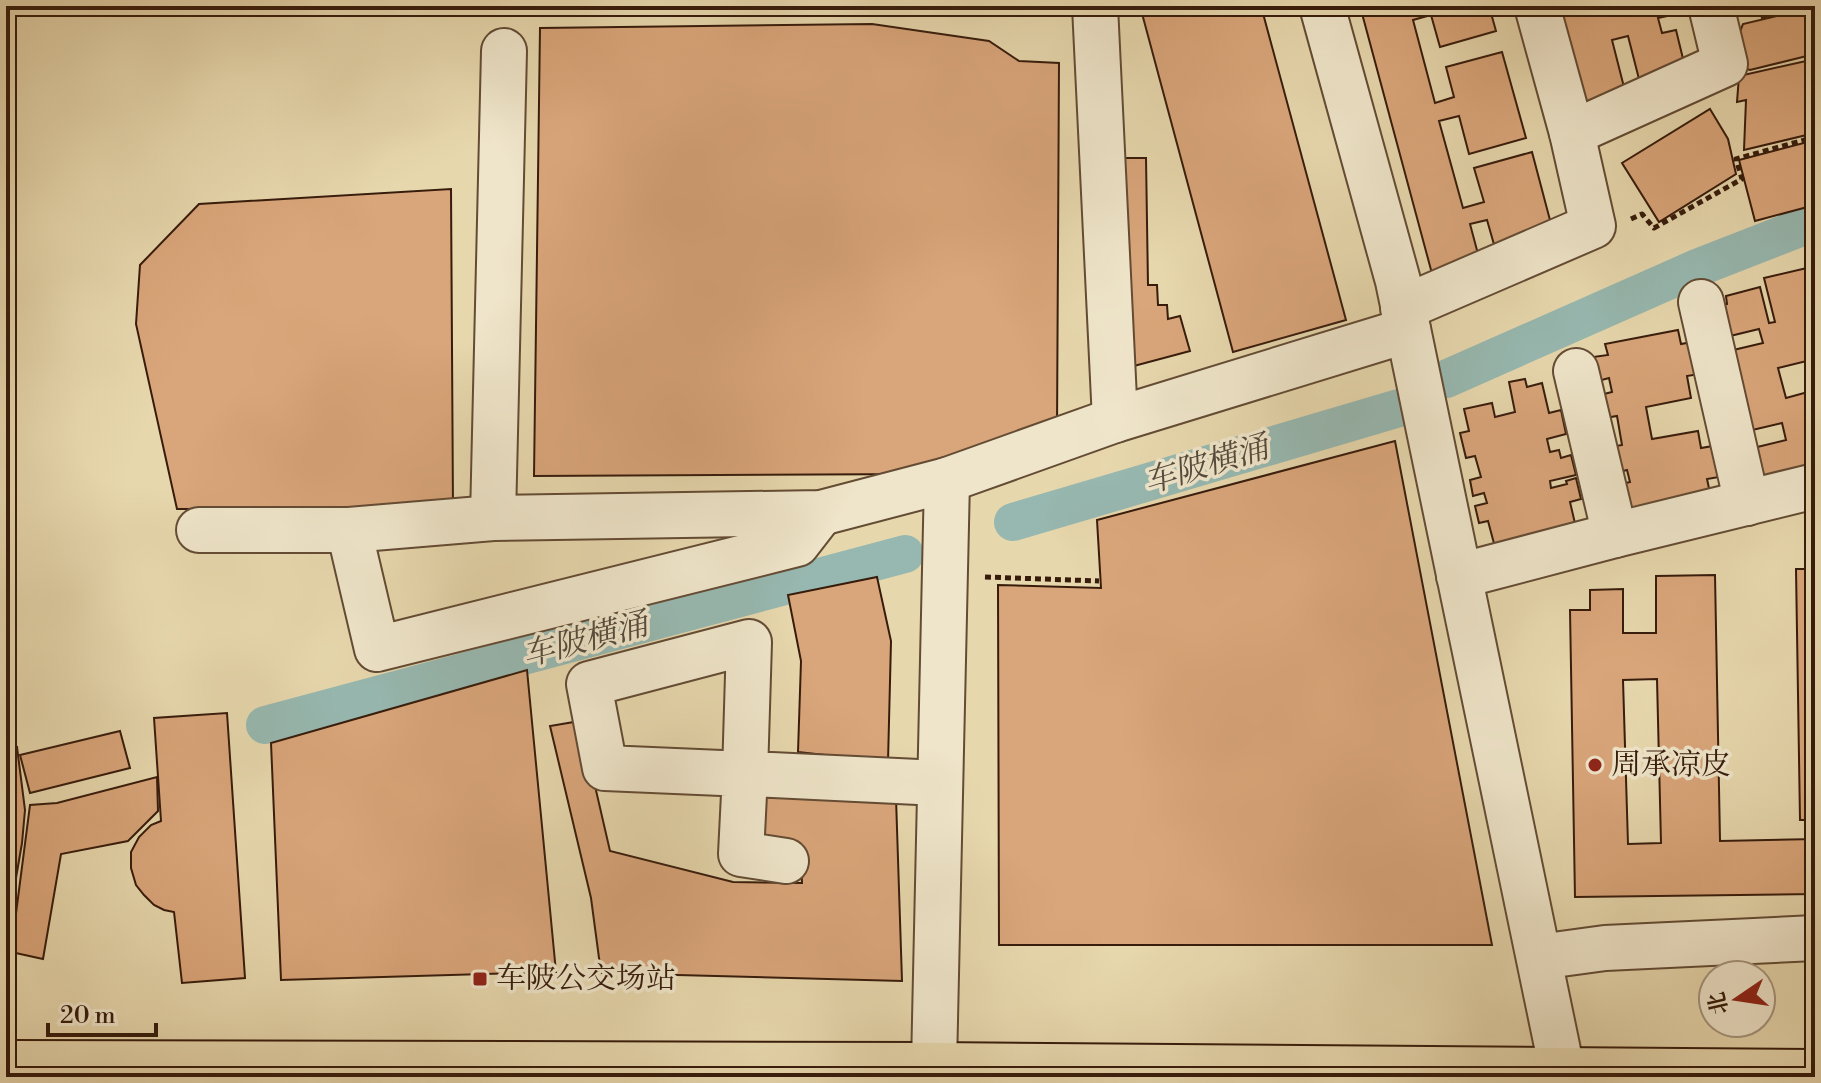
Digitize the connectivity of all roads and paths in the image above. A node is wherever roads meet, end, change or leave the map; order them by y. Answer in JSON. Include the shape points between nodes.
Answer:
{"nodes":[{"id":1,"x":1095,"y":6,"type":"edge"},
{"id":2,"x":1322,"y":6,"type":"edge"},
{"id":3,"x":1537,"y":6,"type":"edge"},
{"id":4,"x":1711,"y":6,"type":"edge"},
{"id":5,"x":504,"y":51,"type":"dead end"},
{"id":6,"x":1572,"y":133,"type":"junction"},
{"id":7,"x":1701,"y":302,"type":"dead end"},
{"id":8,"x":1405,"y":319,"type":"junction"},
{"id":9,"x":1576,"y":371,"type":"dead end"},
{"id":10,"x":1115,"y":420,"type":"junction"},
{"id":11,"x":947,"y":480,"type":"junction"},
{"id":12,"x":1815,"y":486,"type":"edge"},
{"id":13,"x":1747,"y":503,"type":"junction"},
{"id":14,"x":821,"y":513,"type":"junction"},
{"id":15,"x":493,"y":518,"type":"junction"},
{"id":16,"x":199,"y":530,"type":"dead end"},
{"id":17,"x":349,"y":530,"type":"junction"},
{"id":18,"x":1615,"y":535,"type":"junction"},
{"id":19,"x":1459,"y":576,"type":"junction"},
{"id":20,"x":944,"y":578,"type":"junction"},
{"id":21,"x":1099,"y":581,"type":"dead end"},
{"id":22,"x":939,"y":783,"type":"junction"},
{"id":23,"x":786,"y":861,"type":"dead end"},
{"id":24,"x":1815,"y":938,"type":"edge"},
{"id":25,"x":1539,"y":957,"type":"junction"},
{"id":26,"x":6,"y":1063,"type":"edge"},
{"id":27,"x":934,"y":1065,"type":"junction"},
{"id":28,"x":1562,"y":1070,"type":"junction"},
{"id":29,"x":1815,"y":1072,"type":"edge"}],
"edges":[{"from":1,"to":10,"type":"street"},
{"from":2,"to":8,"type":"street"},
{"from":3,"to":6,"type":"street"},
{"from":4,"to":6,"type":"street","via":[[1725,64]]},
{"from":5,"to":15,"type":"street"},
{"from":6,"to":8,"type":"street","via":[[1593,226]]},
{"from":7,"to":13,"type":"street"},
{"from":8,"to":10,"type":"street"},
{"from":8,"to":19,"type":"street"},
{"from":9,"to":18,"type":"street"},
{"from":10,"to":11,"type":"street"},
{"from":11,"to":14,"type":"street"},
{"from":11,"to":20,"type":"street"},
{"from":12,"to":13,"type":"street"},
{"from":13,"to":18,"type":"street"},
{"from":14,"to":15,"type":"street"},
{"from":14,"to":17,"type":"street","via":[[797,544],[377,649]]},
{"from":15,"to":17,"type":"street"},
{"from":16,"to":17,"type":"street"},
{"from":18,"to":19,"type":"street"},
{"from":19,"to":25,"type":"street"},
{"from":20,"to":21,"type":"path"},
{"from":20,"to":22,"type":"street"},
{"from":22,"to":23,"type":"street","via":[[745,774],[741,854]]},
{"from":22,"to":27,"type":"street"},
{"from":24,"to":25,"type":"street","via":[[1605,948]]},
{"from":25,"to":28,"type":"street"},
{"from":26,"to":27,"type":"main road"},
{"from":27,"to":28,"type":"main road"},
{"from":28,"to":29,"type":"main road"}]}
